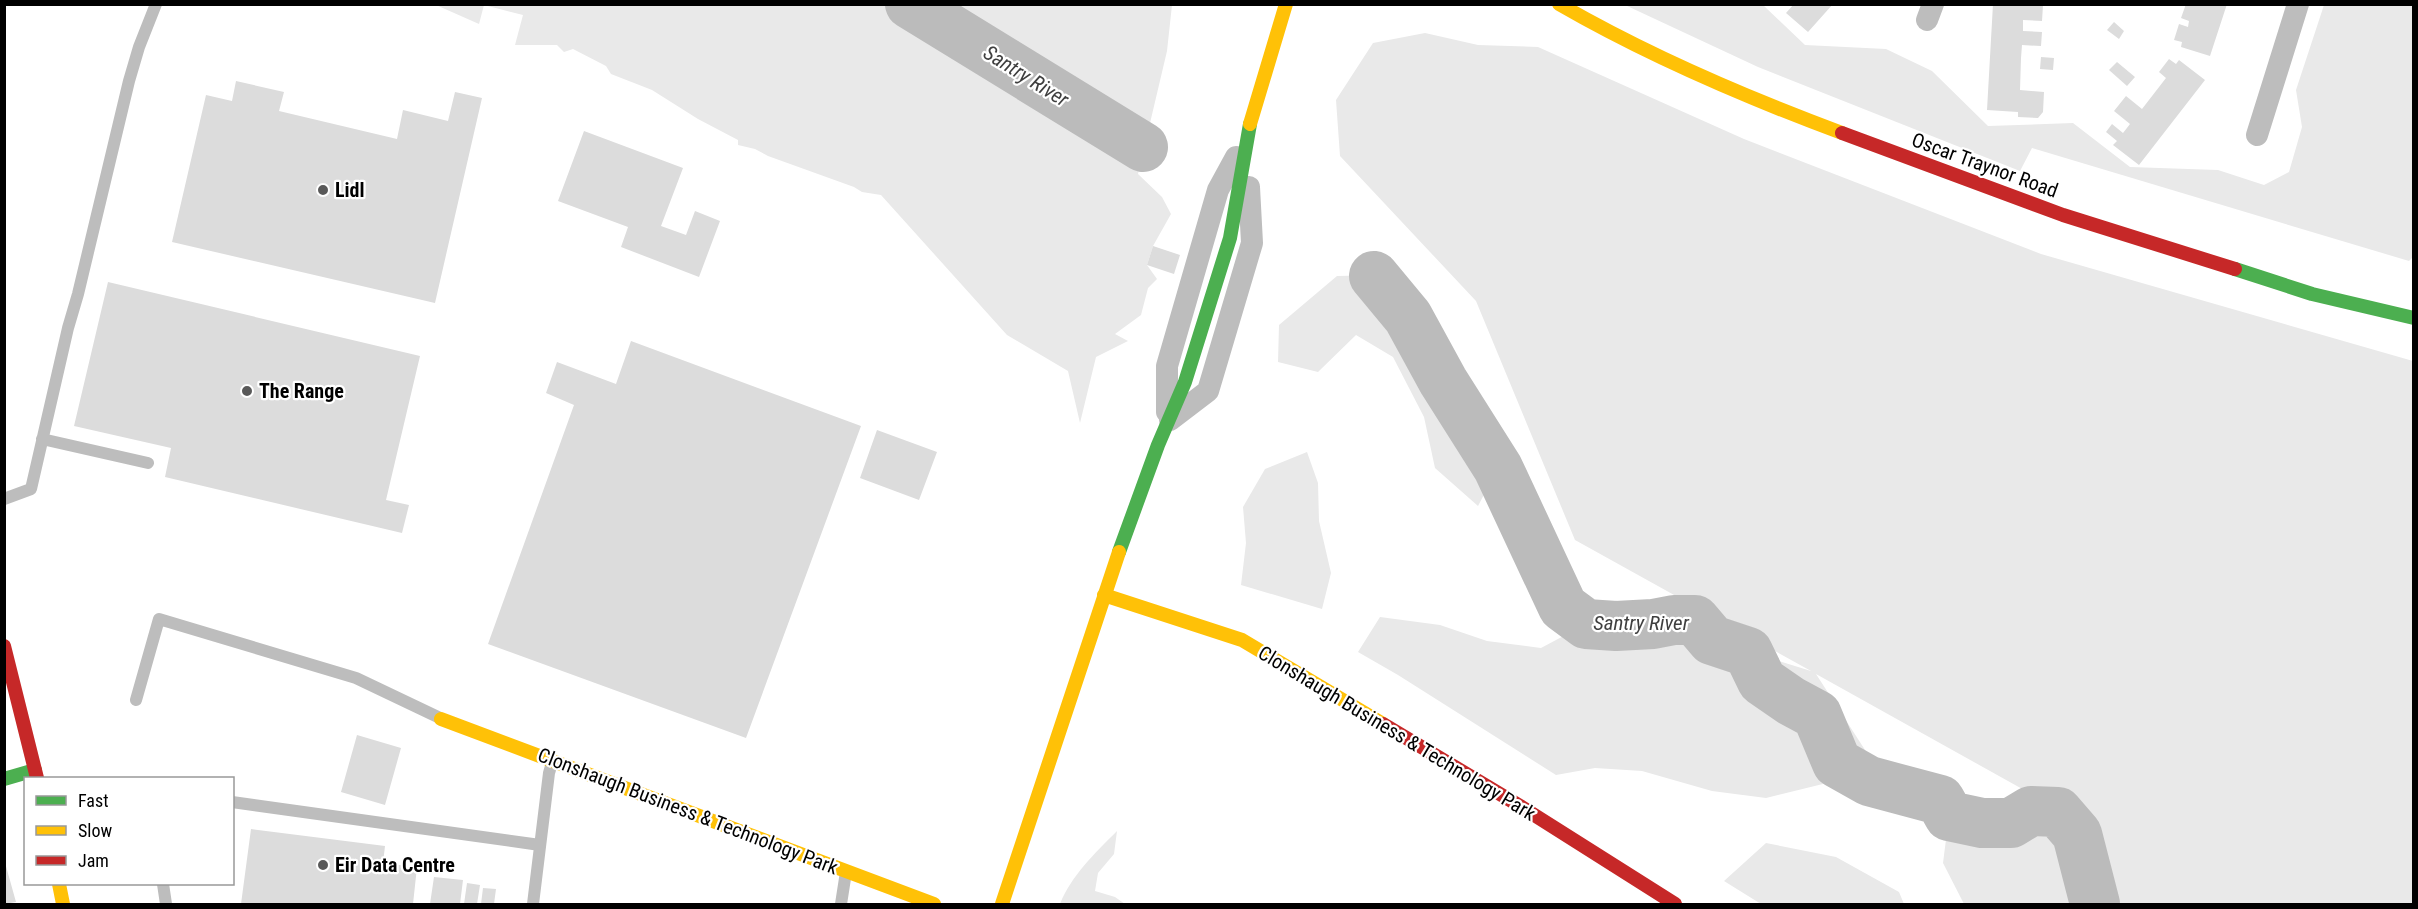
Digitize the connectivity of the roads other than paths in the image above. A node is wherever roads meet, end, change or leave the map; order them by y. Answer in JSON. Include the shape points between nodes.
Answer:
{"nodes":[{"id":1,"x":156,"y":4,"type":"edge"},
{"id":2,"x":1559,"y":4,"type":"edge"},
{"id":3,"x":2298,"y":4,"type":"edge"},
{"id":4,"x":1291,"y":8,"type":"edge"},
{"id":5,"x":1263,"y":27,"type":"dead end"},
{"id":6,"x":1264,"y":74,"type":"junction"},
{"id":7,"x":1247,"y":135,"type":"junction"},
{"id":8,"x":2257,"y":135,"type":"dead end"},
{"id":9,"x":2414,"y":318,"type":"edge"},
{"id":10,"x":1167,"y":422,"type":"junction"},
{"id":11,"x":42,"y":439,"type":"junction"},
{"id":12,"x":148,"y":463,"type":"dead end"},
{"id":13,"x":4,"y":499,"type":"edge"},
{"id":14,"x":1104,"y":595,"type":"junction"},
{"id":15,"x":4,"y":646,"type":"edge"},
{"id":16,"x":136,"y":700,"type":"dead end"},
{"id":17,"x":441,"y":718,"type":"joint"},
{"id":18,"x":553,"y":760,"type":"junction"},
{"id":19,"x":36,"y":774,"type":"edge"},
{"id":20,"x":4,"y":779,"type":"edge"},
{"id":21,"x":234,"y":802,"type":"edge"},
{"id":22,"x":540,"y":845,"type":"junction"},
{"id":23,"x":846,"y":871,"type":"junction"},
{"id":24,"x":59,"y":885,"type":"edge"},
{"id":25,"x":163,"y":885,"type":"edge"},
{"id":26,"x":63,"y":904,"type":"edge"},
{"id":27,"x":166,"y":904,"type":"edge"},
{"id":28,"x":533,"y":904,"type":"edge"},
{"id":29,"x":841,"y":904,"type":"edge"},
{"id":30,"x":934,"y":904,"type":"edge"},
{"id":31,"x":1002,"y":904,"type":"edge"},
{"id":32,"x":1675,"y":904,"type":"edge"}],
"edges":[{"from":1,"to":11,"type":"lane","via":[[129,81]]},
{"from":2,"to":9,"type":"street","name":"Oscar Traynor Road","via":[[1606,31],[1772,107],[2063,215],[2312,294]]},
{"from":3,"to":8,"type":"street"},
{"from":4,"to":6,"type":"street","via":[[1279,27]]},
{"from":5,"to":6,"type":"street"},
{"from":6,"to":7,"type":"street"},
{"from":7,"to":10,"type":"street","via":[[1218,190],[1167,366]]},
{"from":7,"to":10,"type":"street","via":[[1252,243],[1208,391]]},
{"from":10,"to":14,"type":"street"},
{"from":11,"to":12,"type":"lane"},
{"from":11,"to":13,"type":"lane","via":[[31,489]]},
{"from":14,"to":31,"type":"street"},
{"from":14,"to":32,"type":"street","name":"Clonshaugh Business & Technology Park","via":[[1242,640]]},
{"from":15,"to":19,"type":"street"},
{"from":16,"to":17,"type":"lane","via":[[159,619],[357,678]]},
{"from":17,"to":18,"type":"street","name":"Clonshaugh Business & Technology Park"},
{"from":18,"to":22,"type":"lane"},
{"from":18,"to":23,"type":"street","name":"Clonshaugh Business & Technology Park"},
{"from":19,"to":20,"type":"street"},
{"from":21,"to":22,"type":"lane"},
{"from":22,"to":28,"type":"lane"},
{"from":23,"to":29,"type":"lane"},
{"from":23,"to":30,"type":"street","name":"Clonshaugh Business & Technology Park"},
{"from":24,"to":26,"type":"street"},
{"from":25,"to":27,"type":"lane"}]}
